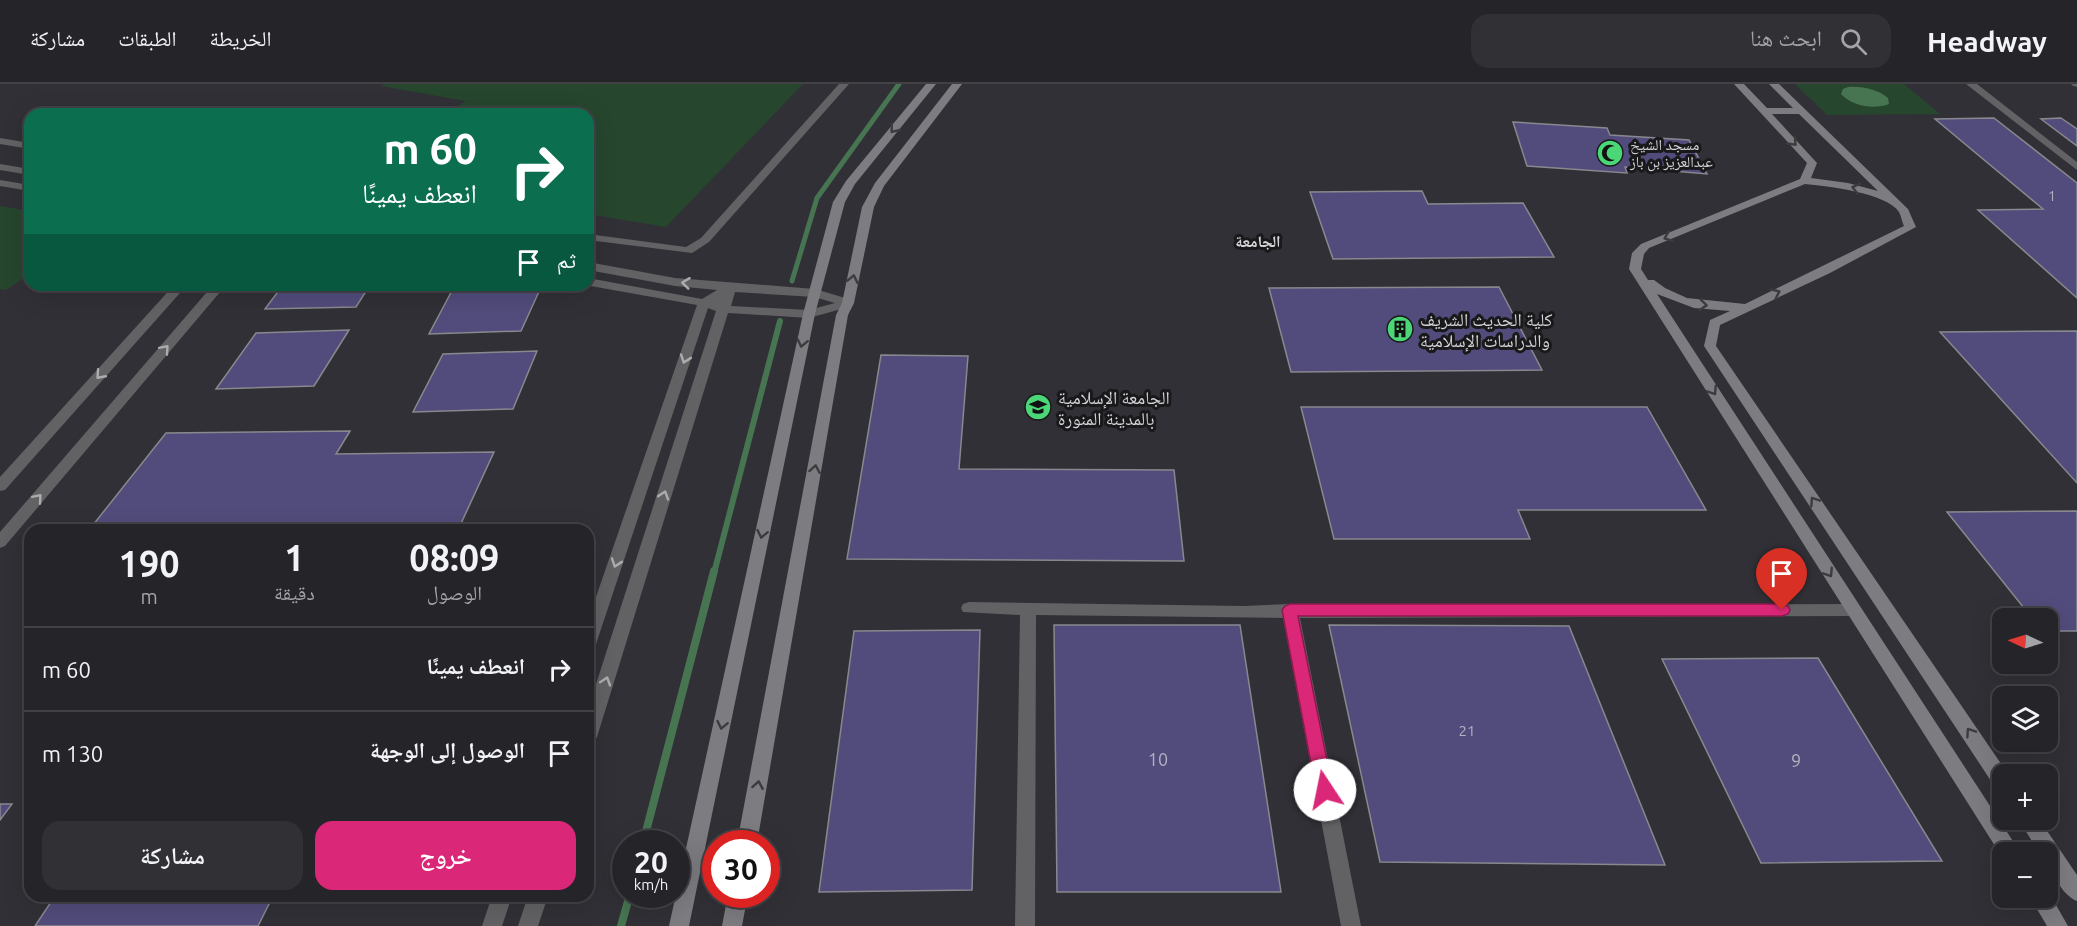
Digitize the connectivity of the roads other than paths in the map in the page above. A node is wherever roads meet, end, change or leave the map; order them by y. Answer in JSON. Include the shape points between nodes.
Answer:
{"nodes":[{"id":1,"x":844,"y":84,"type":"edge"},
{"id":2,"x":931,"y":84,"type":"edge"},
{"id":3,"x":957,"y":84,"type":"edge"},
{"id":4,"x":1739,"y":84,"type":"edge"},
{"id":5,"x":1773,"y":84,"type":"edge"},
{"id":6,"x":1971,"y":84,"type":"edge"},
{"id":7,"x":1764,"y":111,"type":"junction"},
{"id":8,"x":1802,"y":111,"type":"junction"},
{"id":9,"x":0,"y":141,"type":"edge"},
{"id":10,"x":24,"y":145,"type":"edge"},
{"id":11,"x":0,"y":167,"type":"edge"},
{"id":12,"x":2077,"y":167,"type":"edge"},
{"id":13,"x":24,"y":171,"type":"edge"},
{"id":14,"x":1804,"y":181,"type":"junction"},
{"id":15,"x":0,"y":183,"type":"edge"},
{"id":16,"x":24,"y":188,"type":"edge"},
{"id":17,"x":1904,"y":211,"type":"junction"},
{"id":18,"x":594,"y":238,"type":"edge"},
{"id":19,"x":594,"y":267,"type":"edge"},
{"id":20,"x":1635,"y":269,"type":"junction"},
{"id":21,"x":594,"y":283,"type":"edge"},
{"id":22,"x":730,"y":288,"type":"junction"},
{"id":23,"x":176,"y":291,"type":"edge"},
{"id":24,"x":215,"y":291,"type":"edge"},
{"id":25,"x":815,"y":293,"type":"junction"},
{"id":26,"x":704,"y":303,"type":"junction"},
{"id":27,"x":848,"y":303,"type":"junction"},
{"id":28,"x":1746,"y":307,"type":"junction"},
{"id":29,"x":723,"y":309,"type":"junction"},
{"id":30,"x":808,"y":314,"type":"junction"},
{"id":31,"x":0,"y":486,"type":"edge"},
{"id":32,"x":0,"y":542,"type":"edge"},
{"id":33,"x":969,"y":609,"type":"dead end"},
{"id":34,"x":1028,"y":609,"type":"junction"},
{"id":35,"x":1290,"y":610,"type":"junction"},
{"id":36,"x":1853,"y":610,"type":"junction"},
{"id":37,"x":594,"y":626,"type":"edge"},
{"id":38,"x":594,"y":718,"type":"edge"},
{"id":39,"x":1992,"y":766,"type":"edge"},
{"id":40,"x":749,"y":830,"type":"edge"},
{"id":41,"x":2035,"y":830,"type":"edge"},
{"id":42,"x":2004,"y":842,"type":"edge"},
{"id":43,"x":2077,"y":892,"type":"edge"},
{"id":44,"x":500,"y":902,"type":"edge"},
{"id":45,"x":536,"y":902,"type":"edge"},
{"id":46,"x":735,"y":908,"type":"edge"},
{"id":47,"x":2047,"y":908,"type":"edge"},
{"id":48,"x":492,"y":926,"type":"edge"},
{"id":49,"x":528,"y":926,"type":"edge"},
{"id":50,"x":679,"y":926,"type":"edge"},
{"id":51,"x":732,"y":926,"type":"edge"},
{"id":52,"x":1025,"y":926,"type":"edge"},
{"id":53,"x":1351,"y":926,"type":"edge"},
{"id":54,"x":2058,"y":926,"type":"edge"}],
"edges":[{"from":1,"to":18,"type":"street","via":[[705,240],[688,251]]},
{"from":2,"to":25,"type":"main road","one_way":true,"via":[[850,183],[839,202]]},
{"from":27,"to":3,"type":"main road","one_way":true,"via":[[868,207],[879,185]]},
{"from":4,"to":7,"type":"main road"},
{"from":5,"to":8,"type":"main road"},
{"from":6,"to":12,"type":"street"},
{"from":7,"to":8,"type":"main road"},
{"from":7,"to":14,"type":"main road","one_way":true,"via":[[1812,164]]},
{"from":8,"to":17,"type":"main road"},
{"from":9,"to":10,"type":"street"},
{"from":11,"to":13,"type":"street"},
{"from":17,"to":14,"type":"main road","one_way":true,"via":[[1879,195],[1855,187]]},
{"from":14,"to":20,"type":"main road","one_way":true,"via":[[1645,246],[1638,253]]},
{"from":15,"to":16,"type":"street"},
{"from":28,"to":17,"type":"main road","one_way":true,"via":[[1910,227]]},
{"from":22,"to":19,"type":"street","one_way":true},
{"from":20,"to":28,"type":"main road","one_way":true,"via":[[1664,295],[1699,306]]},
{"from":20,"to":36,"type":"main road","one_way":true},
{"from":21,"to":26,"type":"street"},
{"from":22,"to":25,"type":"street"},
{"from":22,"to":26,"type":"street"},
{"from":22,"to":29,"type":"street"},
{"from":23,"to":31,"type":"street","one_way":true},
{"from":32,"to":24,"type":"street","one_way":true},
{"from":25,"to":27,"type":"street"},
{"from":25,"to":30,"type":"main road"},
{"from":26,"to":29,"type":"street"},
{"from":26,"to":37,"type":"street","one_way":true},
{"from":27,"to":30,"type":"street"},
{"from":40,"to":27,"type":"main road","one_way":true,"via":[[842,315]]},
{"from":39,"to":28,"type":"main road","one_way":true,"via":[[1710,346],[1714,323]]},
{"from":29,"to":30,"type":"street"},
{"from":38,"to":29,"type":"street","one_way":true},
{"from":30,"to":50,"type":"main road","one_way":true},
{"from":33,"to":34,"type":"street"},
{"from":34,"to":35,"type":"street"},
{"from":34,"to":52,"type":"street"},
{"from":35,"to":36,"type":"street"},
{"from":35,"to":53,"type":"street"},
{"from":36,"to":42,"type":"main road"},
{"from":41,"to":43,"type":"main road"},
{"from":44,"to":48,"type":"street"},
{"from":45,"to":49,"type":"street"},
{"from":46,"to":51,"type":"main road"},
{"from":47,"to":54,"type":"main road"}]}
